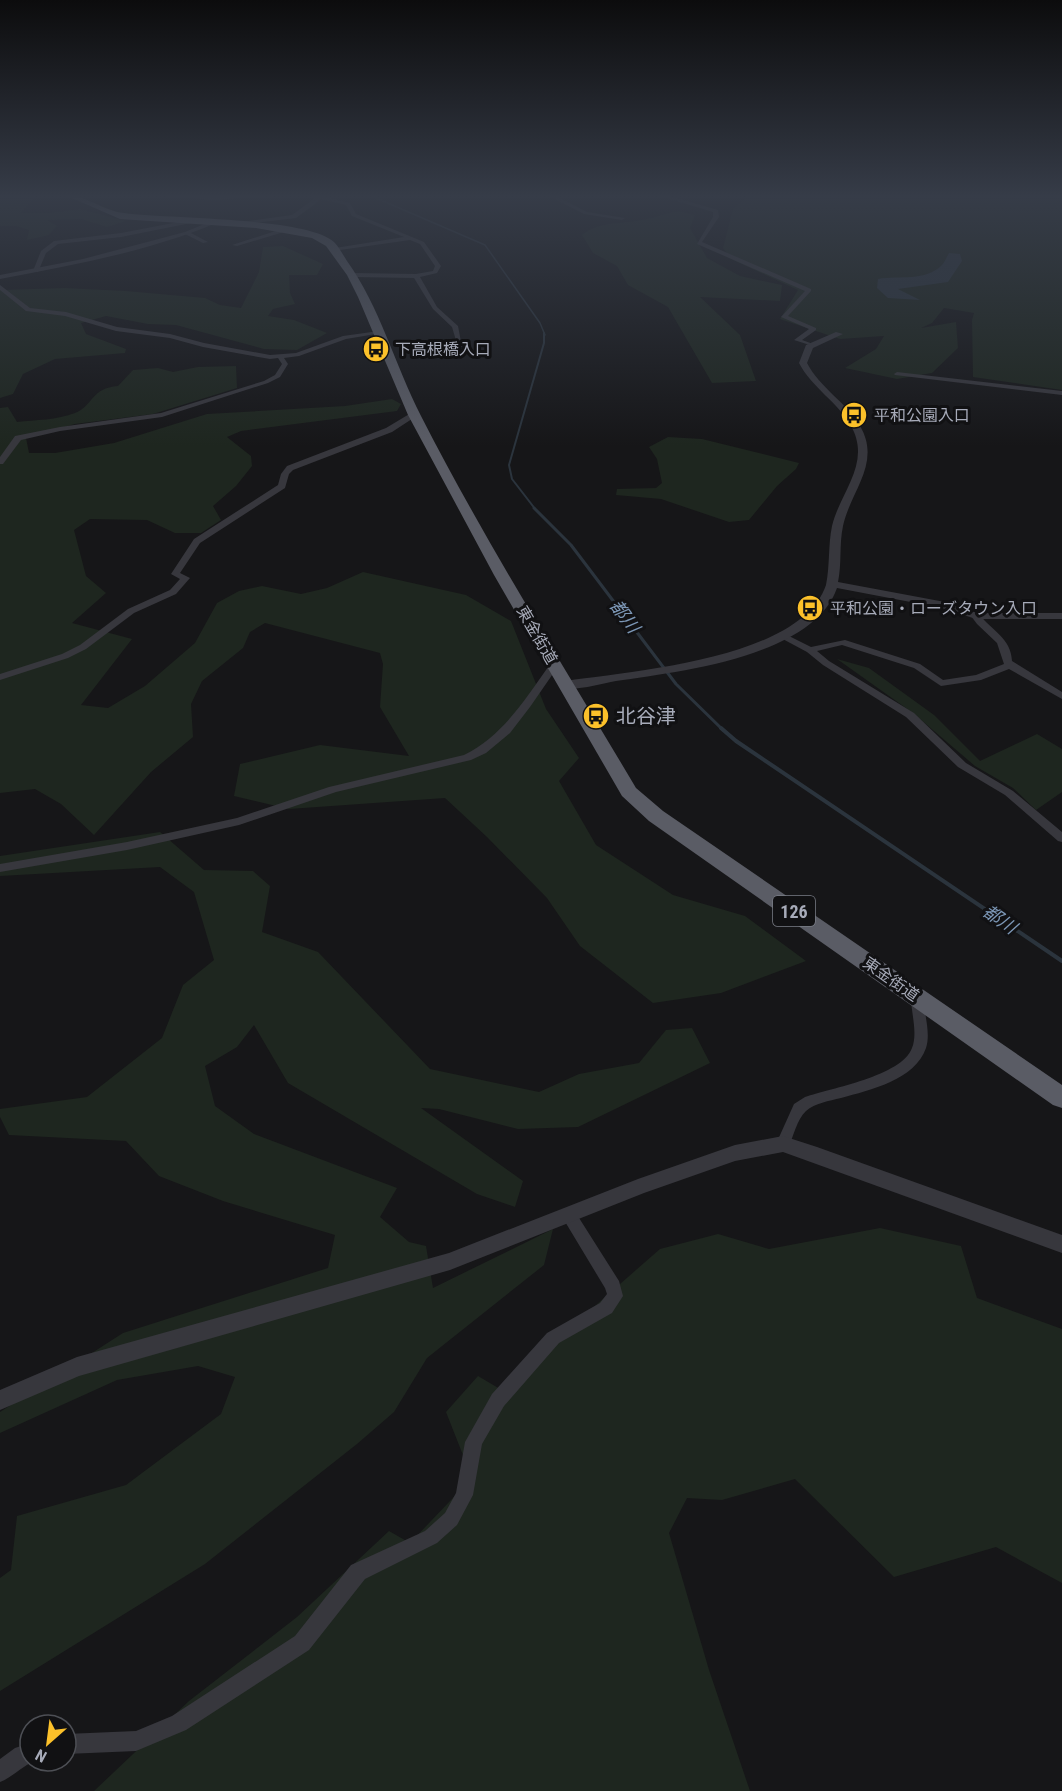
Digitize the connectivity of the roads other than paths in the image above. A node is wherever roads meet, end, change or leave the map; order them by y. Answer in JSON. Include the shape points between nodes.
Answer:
{"nodes":[{"id":1,"x":354,"y":279,"type":"edge"},
{"id":2,"x":418,"y":279,"type":"edge"},
{"id":3,"x":782,"y":279,"type":"edge"},
{"id":4,"x":0,"y":287,"type":"edge"},
{"id":5,"x":379,"y":333,"type":"junction"},
{"id":6,"x":839,"y":334,"type":"dead end"},
{"id":7,"x":811,"y":345,"type":"junction"},
{"id":8,"x":460,"y":346,"type":"dead end"},
{"id":9,"x":280,"y":357,"type":"junction"},
{"id":10,"x":897,"y":374,"type":"dead end"},
{"id":11,"x":1062,"y":393,"type":"edge"},
{"id":12,"x":414,"y":415,"type":"junction"},
{"id":13,"x":0,"y":462,"type":"edge"},
{"id":14,"x":833,"y":584,"type":"junction"},
{"id":15,"x":976,"y":616,"type":"junction"},
{"id":16,"x":1062,"y":616,"type":"edge"},
{"id":17,"x":784,"y":637,"type":"junction"},
{"id":18,"x":810,"y":650,"type":"junction"},
{"id":19,"x":554,"y":665,"type":"junction"},
{"id":20,"x":1010,"y":665,"type":"junction"},
{"id":21,"x":0,"y":677,"type":"edge"},
{"id":22,"x":566,"y":685,"type":"junction"},
{"id":23,"x":1062,"y":696,"type":"edge"},
{"id":24,"x":1062,"y":838,"type":"edge"},
{"id":25,"x":0,"y":868,"type":"edge"},
{"id":26,"x":917,"y":997,"type":"junction"},
{"id":27,"x":1062,"y":1098,"type":"edge"},
{"id":28,"x":783,"y":1144,"type":"junction"},
{"id":29,"x":569,"y":1215,"type":"junction"},
{"id":30,"x":1062,"y":1244,"type":"edge"},
{"id":31,"x":0,"y":1400,"type":"edge"},
{"id":32,"x":78,"y":1743,"type":"edge"},
{"id":33,"x":18,"y":1758,"type":"edge"},
{"id":34,"x":0,"y":1772,"type":"edge"}],
"edges":[{"from":1,"to":5,"type":"highway","name":"東金街道","number":"126"},
{"from":2,"to":8,"type":"street","via":[[435,308],[455,326]]},
{"from":3,"to":7,"type":"street","via":[[809,290],[784,317],[814,329],[797,340]]},
{"from":4,"to":9,"type":"street","via":[[28,310],[66,314],[116,329]]},
{"from":5,"to":9,"type":"street","via":[[350,336]]},
{"from":5,"to":12,"type":"highway","name":"東金街道","number":"126"},
{"from":6,"to":7,"type":"street"},
{"from":7,"to":14,"type":"street","via":[[803,363],[806,371],[847,413],[863,450],[857,484],[837,525]]},
{"from":9,"to":13,"type":"street","via":[[284,370],[266,382],[162,415],[18,438]]},
{"from":10,"to":11,"type":"street"},
{"from":12,"to":19,"type":"highway","name":"東金街道","number":"126"},
{"from":12,"to":21,"type":"street","via":[[389,430],[290,468],[282,486],[197,541],[175,574],[186,578],[173,592],[131,611],[65,656]]},
{"from":14,"to":15,"type":"street","via":[[945,605]]},
{"from":14,"to":17,"type":"street","via":[[818,610]]},
{"from":15,"to":16,"type":"street"},
{"from":15,"to":20,"type":"street","via":[[1002,639]]},
{"from":17,"to":18,"type":"street"},
{"from":17,"to":22,"type":"street","via":[[732,655]]},
{"from":18,"to":20,"type":"street","via":[[842,642],[917,666],[941,683],[978,678]]},
{"from":18,"to":24,"type":"street","via":[[910,715],[962,765],[1009,793]]},
{"from":19,"to":22,"type":"highway","name":"東金街道","number":"126"},
{"from":19,"to":25,"type":"street","via":[[506,733],[485,751],[466,758],[333,789],[239,821]]},
{"from":20,"to":23,"type":"street"},
{"from":22,"to":26,"type":"highway","name":"東金街道","number":"126","via":[[629,792],[643,805]]},
{"from":26,"to":27,"type":"highway","name":"東金街道","number":"126"},
{"from":26,"to":28,"type":"street","via":[[919,1050],[910,1062],[895,1074],[799,1108]]},
{"from":28,"to":29,"type":"street","via":[[735,1154]]},
{"from":28,"to":30,"type":"street"},
{"from":29,"to":31,"type":"street","via":[[395,1278],[77,1367]]},
{"from":29,"to":32,"type":"street","via":[[613,1286],[615,1296],[606,1308],[553,1338],[498,1400],[479,1430],[464,1495],[451,1519],[432,1537],[358,1572],[302,1643],[179,1723],[136,1741]]},
{"from":33,"to":34,"type":"street"}]}
